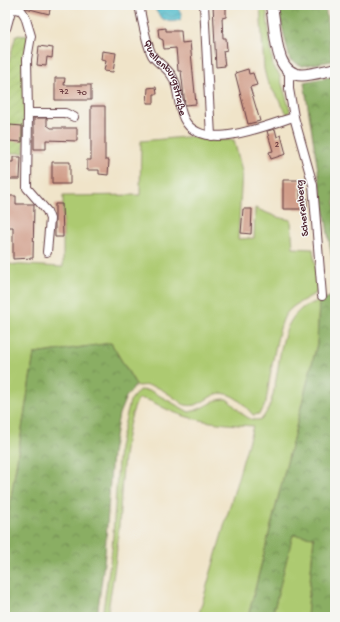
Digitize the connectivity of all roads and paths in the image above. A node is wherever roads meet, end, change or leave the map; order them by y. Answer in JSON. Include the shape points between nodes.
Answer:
{"nodes":[{"id":1,"x":138,"y":5,"type":"edge"},
{"id":2,"x":204,"y":5,"type":"edge"},
{"id":3,"x":271,"y":5,"type":"edge"},
{"id":4,"x":10,"y":6,"type":"edge"},
{"id":5,"x":5,"y":27,"type":"edge"},
{"id":6,"x":335,"y":69,"type":"edge"},
{"id":7,"x":289,"y":71,"type":"junction"},
{"id":8,"x":28,"y":113,"type":"junction"},
{"id":9,"x":74,"y":117,"type":"dead end"},
{"id":10,"x":294,"y":117,"type":"junction"},
{"id":11,"x":210,"y":136,"type":"junction"},
{"id":12,"x":47,"y":252,"type":"dead end"},
{"id":13,"x":322,"y":296,"type":"dead end"}],
"edges":[{"from":1,"to":11,"type":"street","name":"Quellenburgstraße","via":[[152,56],[166,67],[174,79],[184,120],[200,135]]},
{"from":2,"to":11,"type":"street"},
{"from":3,"to":7,"type":"street","via":[[280,58],[284,68]]},
{"from":4,"to":5,"type":"street"},
{"from":4,"to":8,"type":"street","via":[[21,10],[31,36],[28,59]]},
{"from":6,"to":7,"type":"street","via":[[303,75]]},
{"from":7,"to":10,"type":"street","name":"Scherenberg"},
{"from":8,"to":9,"type":"street","via":[[65,113]]},
{"from":8,"to":12,"type":"street","via":[[27,188],[47,211],[50,219]]},
{"from":10,"to":11,"type":"street","name":"Quellenburgstraße","via":[[231,135]]},
{"from":10,"to":13,"type":"street","name":"Scherenberg","via":[[313,185]]}]}
